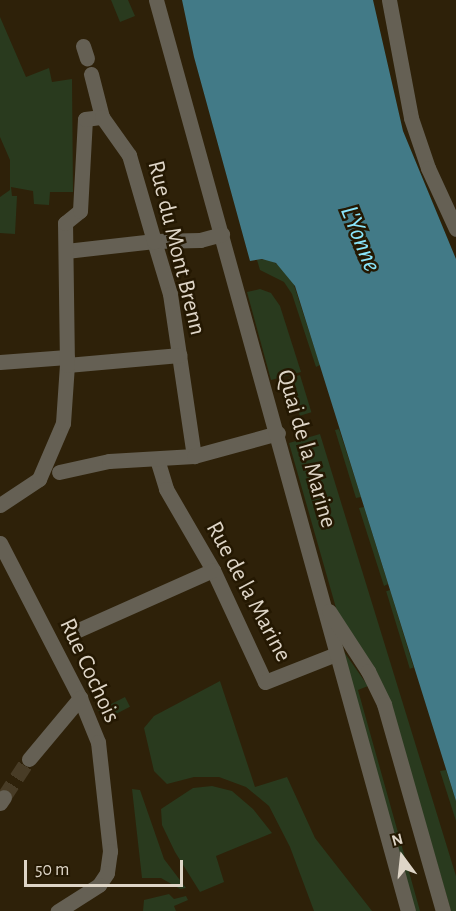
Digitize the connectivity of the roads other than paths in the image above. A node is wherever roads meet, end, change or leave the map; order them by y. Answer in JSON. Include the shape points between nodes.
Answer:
{"nodes":[{"id":1,"x":156,"y":0,"type":"edge"},
{"id":2,"x":389,"y":0,"type":"edge"},
{"id":3,"x":91,"y":74,"type":"dead end"},
{"id":4,"x":102,"y":117,"type":"junction"},
{"id":5,"x":456,"y":229,"type":"edge"},
{"id":6,"x":222,"y":234,"type":"junction"},
{"id":7,"x":154,"y":241,"type":"junction"},
{"id":8,"x":66,"y":251,"type":"junction"},
{"id":9,"x":180,"y":355,"type":"junction"},
{"id":10,"x":67,"y":361,"type":"junction"},
{"id":11,"x":0,"y":362,"type":"edge"},
{"id":12,"x":278,"y":433,"type":"junction"},
{"id":13,"x":194,"y":456,"type":"junction"},
{"id":14,"x":157,"y":459,"type":"junction"},
{"id":15,"x":59,"y":472,"type":"dead end"},
{"id":16,"x":0,"y":504,"type":"edge"},
{"id":17,"x":0,"y":543,"type":"edge"},
{"id":18,"x":213,"y":570,"type":"junction"},
{"id":19,"x":328,"y":609,"type":"junction"},
{"id":20,"x":76,"y":631,"type":"dead end"},
{"id":21,"x":336,"y":654,"type":"junction"},
{"id":22,"x":80,"y":698,"type":"junction"},
{"id":23,"x":29,"y":759,"type":"tunnel mouth"},
{"id":24,"x":58,"y":911,"type":"edge"},
{"id":25,"x":408,"y":911,"type":"edge"},
{"id":26,"x":444,"y":911,"type":"edge"}],
"edges":[{"from":1,"to":6,"type":"street","name":"Quai de la Marine"},
{"from":2,"to":5,"type":"street","via":[[411,118],[428,168]]},
{"from":3,"to":4,"type":"street","name":"Rue du Mont Brenn"},
{"from":4,"to":7,"type":"street","name":"Rue du Mont Brenn","via":[[129,155]]},
{"from":4,"to":8,"type":"street","via":[[85,119],[80,211],[65,223]]},
{"from":6,"to":7,"type":"street","via":[[200,240]]},
{"from":6,"to":12,"type":"street","name":"Quai de la Marine"},
{"from":7,"to":8,"type":"street"},
{"from":7,"to":9,"type":"street","name":"Rue du Mont Brenn","via":[[170,294]]},
{"from":8,"to":10,"type":"street"},
{"from":9,"to":10,"type":"street"},
{"from":9,"to":13,"type":"street","name":"Rue du Mont Brenn"},
{"from":10,"to":11,"type":"street"},
{"from":10,"to":16,"type":"street","via":[[63,423],[39,479]]},
{"from":12,"to":13,"type":"street"},
{"from":12,"to":19,"type":"street","name":"Quai de la Marine"},
{"from":13,"to":14,"type":"street"},
{"from":14,"to":15,"type":"street","via":[[109,461]]},
{"from":14,"to":18,"type":"street","name":"Rue de la Marine","via":[[166,489]]},
{"from":17,"to":22,"type":"street","name":"Rue Cochois","via":[[55,640]]},
{"from":18,"to":20,"type":"street"},
{"from":18,"to":21,"type":"street","name":"Rue de la Marine","via":[[265,682]]},
{"from":19,"to":21,"type":"street","name":"Quai de la Marine"},
{"from":19,"to":26,"type":"street","via":[[384,704]]},
{"from":21,"to":25,"type":"street","name":"Quai de la Marine"},
{"from":22,"to":23,"type":"street"},
{"from":22,"to":24,"type":"street","name":"Rue Cochois","via":[[98,742],[110,851],[107,873],[99,885]]}]}
